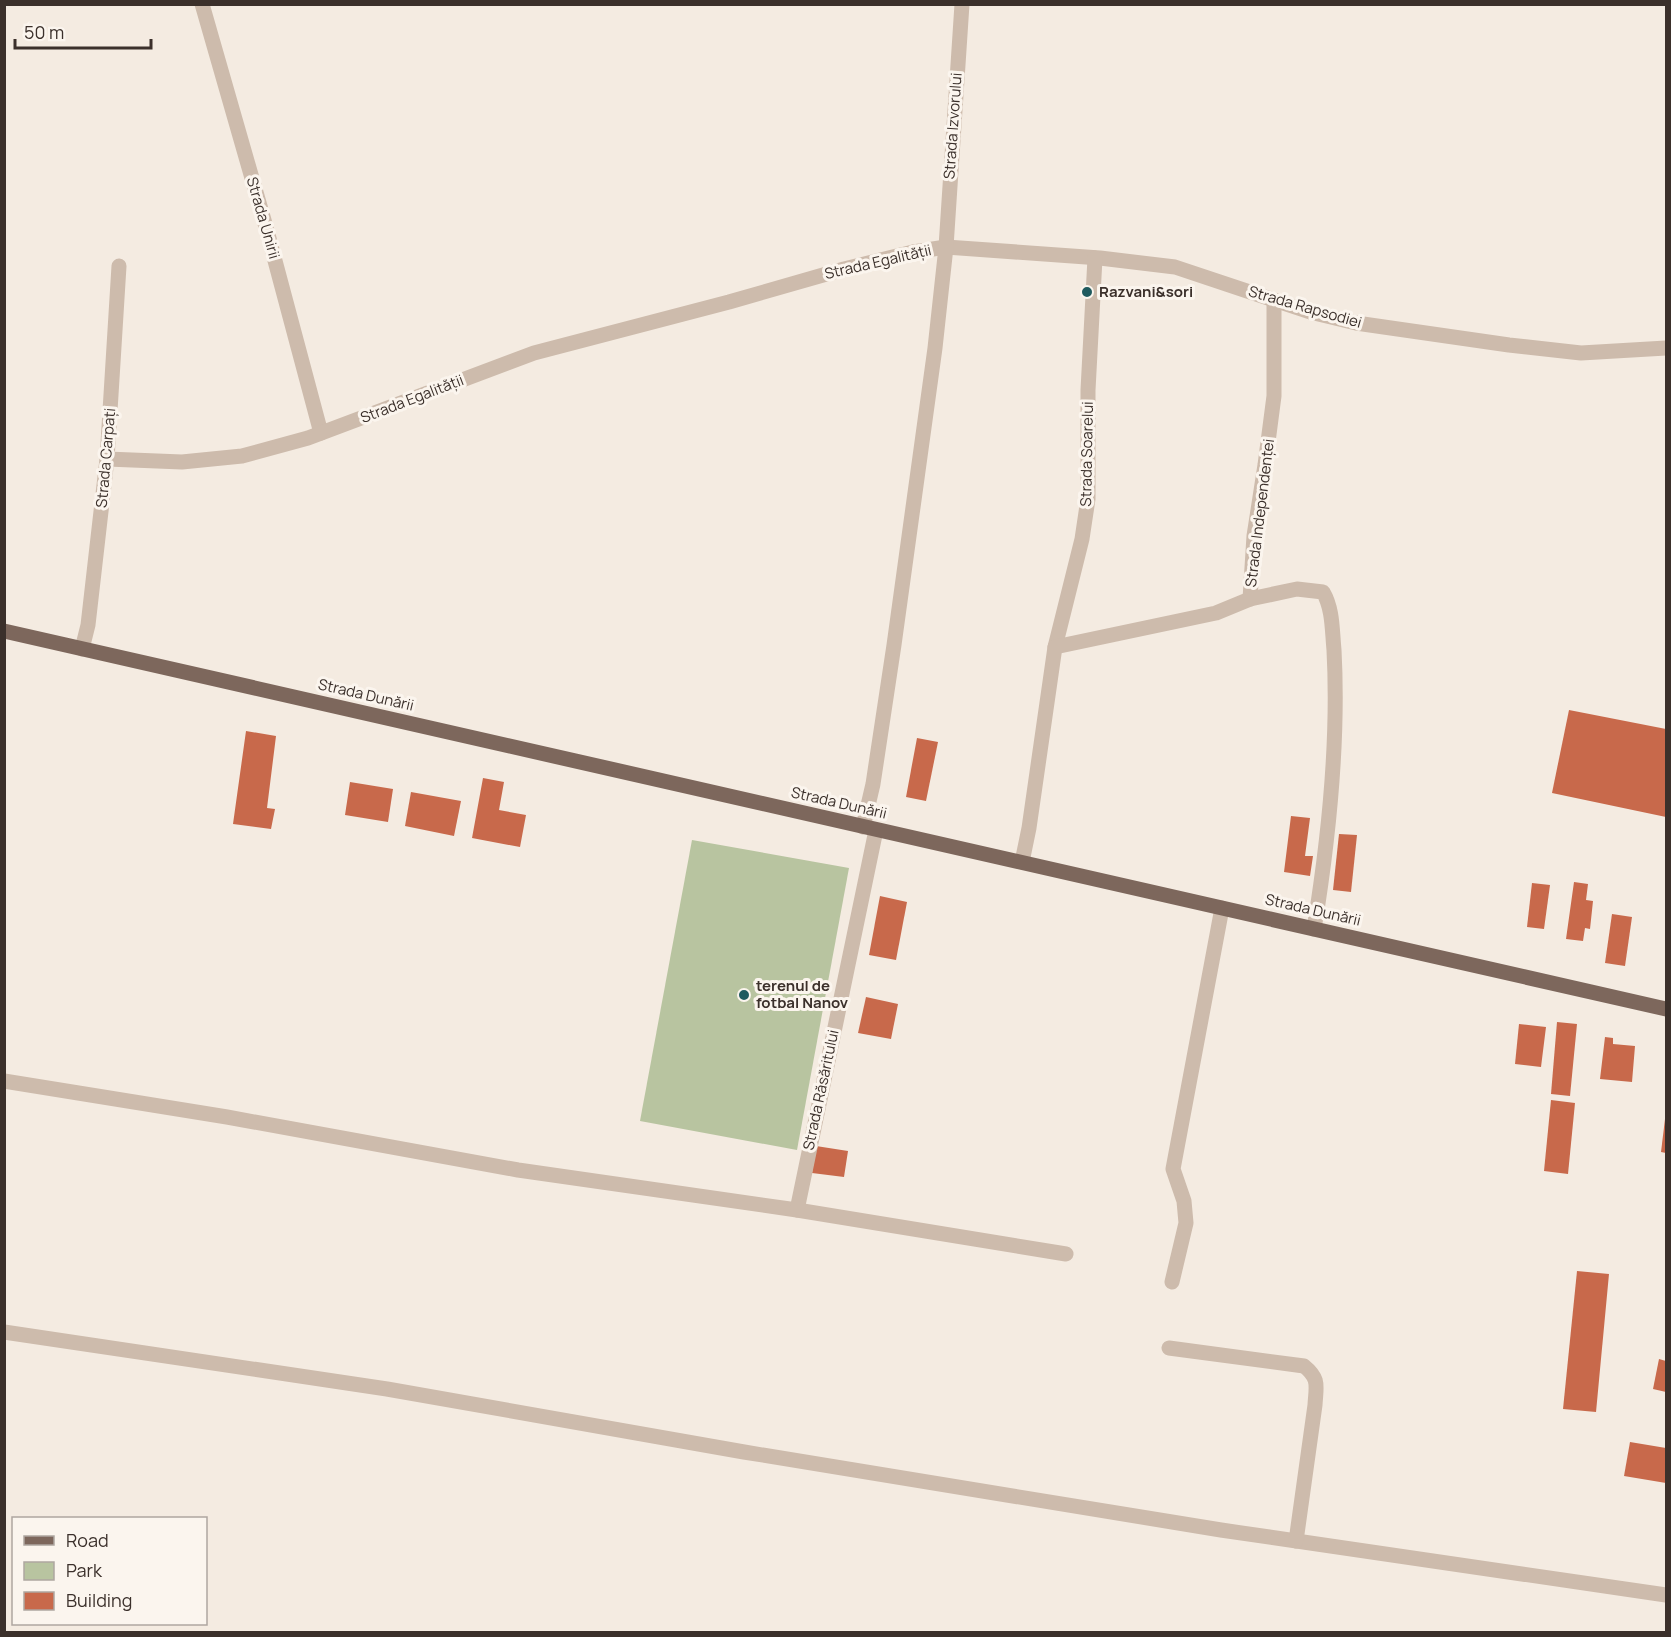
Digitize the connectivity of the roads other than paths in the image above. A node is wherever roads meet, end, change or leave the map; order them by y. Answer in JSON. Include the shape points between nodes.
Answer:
{"nodes":[{"id":1,"x":202,"y":4,"type":"edge"},
{"id":2,"x":962,"y":4,"type":"edge"},
{"id":3,"x":946,"y":247,"type":"junction"},
{"id":4,"x":1095,"y":258,"type":"junction"},
{"id":5,"x":119,"y":266,"type":"dead end"},
{"id":6,"x":1274,"y":300,"type":"junction"},
{"id":7,"x":1666,"y":348,"type":"edge"},
{"id":8,"x":321,"y":433,"type":"junction"},
{"id":9,"x":107,"y":459,"type":"junction"},
{"id":10,"x":1250,"y":599,"type":"junction"},
{"id":11,"x":4,"y":631,"type":"edge"},
{"id":12,"x":1055,"y":647,"type":"junction"},
{"id":13,"x":82,"y":649,"type":"junction"},
{"id":14,"x":869,"y":829,"type":"junction"},
{"id":15,"x":1022,"y":862,"type":"junction"},
{"id":16,"x":1222,"y":908,"type":"junction"},
{"id":17,"x":1314,"y":929,"type":"junction"},
{"id":18,"x":1666,"y":1009,"type":"edge"},
{"id":19,"x":4,"y":1081,"type":"edge"},
{"id":20,"x":796,"y":1210,"type":"junction"},
{"id":21,"x":1066,"y":1254,"type":"dead end"},
{"id":22,"x":1172,"y":1282,"type":"dead end"},
{"id":23,"x":4,"y":1332,"type":"edge"},
{"id":24,"x":1168,"y":1348,"type":"dead end"},
{"id":25,"x":1296,"y":1541,"type":"junction"},
{"id":26,"x":1666,"y":1595,"type":"edge"}],
"edges":[{"from":1,"to":8,"type":"street","name":"Strada Unirii"},
{"from":2,"to":3,"type":"street","name":"Strada Izvorului"},
{"from":3,"to":4,"type":"street","name":"Strada Rapsodiei"},
{"from":3,"to":8,"type":"street","name":"Strada Egalității","via":[[844,268],[534,353]]},
{"from":3,"to":14,"type":"street","name":"Strada Egalității"},
{"from":4,"to":6,"type":"street","name":"Strada Rapsodiei","via":[[1175,267]]},
{"from":4,"to":12,"type":"street","name":"Strada Soarelui","via":[[1088,390],[1088,499]]},
{"from":5,"to":9,"type":"street","name":"Strada Carpați"},
{"from":6,"to":7,"type":"street","name":"Strada Rapsodiei","via":[[1356,323],[1509,345],[1581,353]]},
{"from":6,"to":10,"type":"street","name":"Strada Independenței","via":[[1274,396],[1254,536]]},
{"from":8,"to":9,"type":"street","name":"Strada Egalității","via":[[242,456],[182,462]]},
{"from":9,"to":13,"type":"street","name":"Strada Carpați"},
{"from":10,"to":12,"type":"street","via":[[1216,613]]},
{"from":10,"to":17,"type":"street","name":"Strada Independenței","via":[[1297,589],[1323,592],[1332,616],[1336,691],[1330,802]]},
{"from":11,"to":13,"type":"main road","name":"Strada Dunării"},
{"from":12,"to":15,"type":"street","name":"Strada Soarelui"},
{"from":13,"to":14,"type":"main road","name":"Strada Dunării"},
{"from":14,"to":15,"type":"main road","name":"Strada Dunării"},
{"from":14,"to":20,"type":"street","name":"Strada Răsăritului"},
{"from":15,"to":16,"type":"main road","name":"Strada Dunării"},
{"from":16,"to":17,"type":"main road","name":"Strada Dunării"},
{"from":16,"to":22,"type":"street","via":[[1173,1169],[1184,1201],[1186,1223]]},
{"from":17,"to":18,"type":"main road","name":"Strada Dunării"},
{"from":19,"to":20,"type":"street","via":[[518,1170]]},
{"from":20,"to":21,"type":"street"},
{"from":23,"to":25,"type":"street","via":[[387,1389],[744,1452]]},
{"from":24,"to":25,"type":"street","via":[[1304,1366],[1313,1373],[1315,1405]]},
{"from":25,"to":26,"type":"street"}]}
